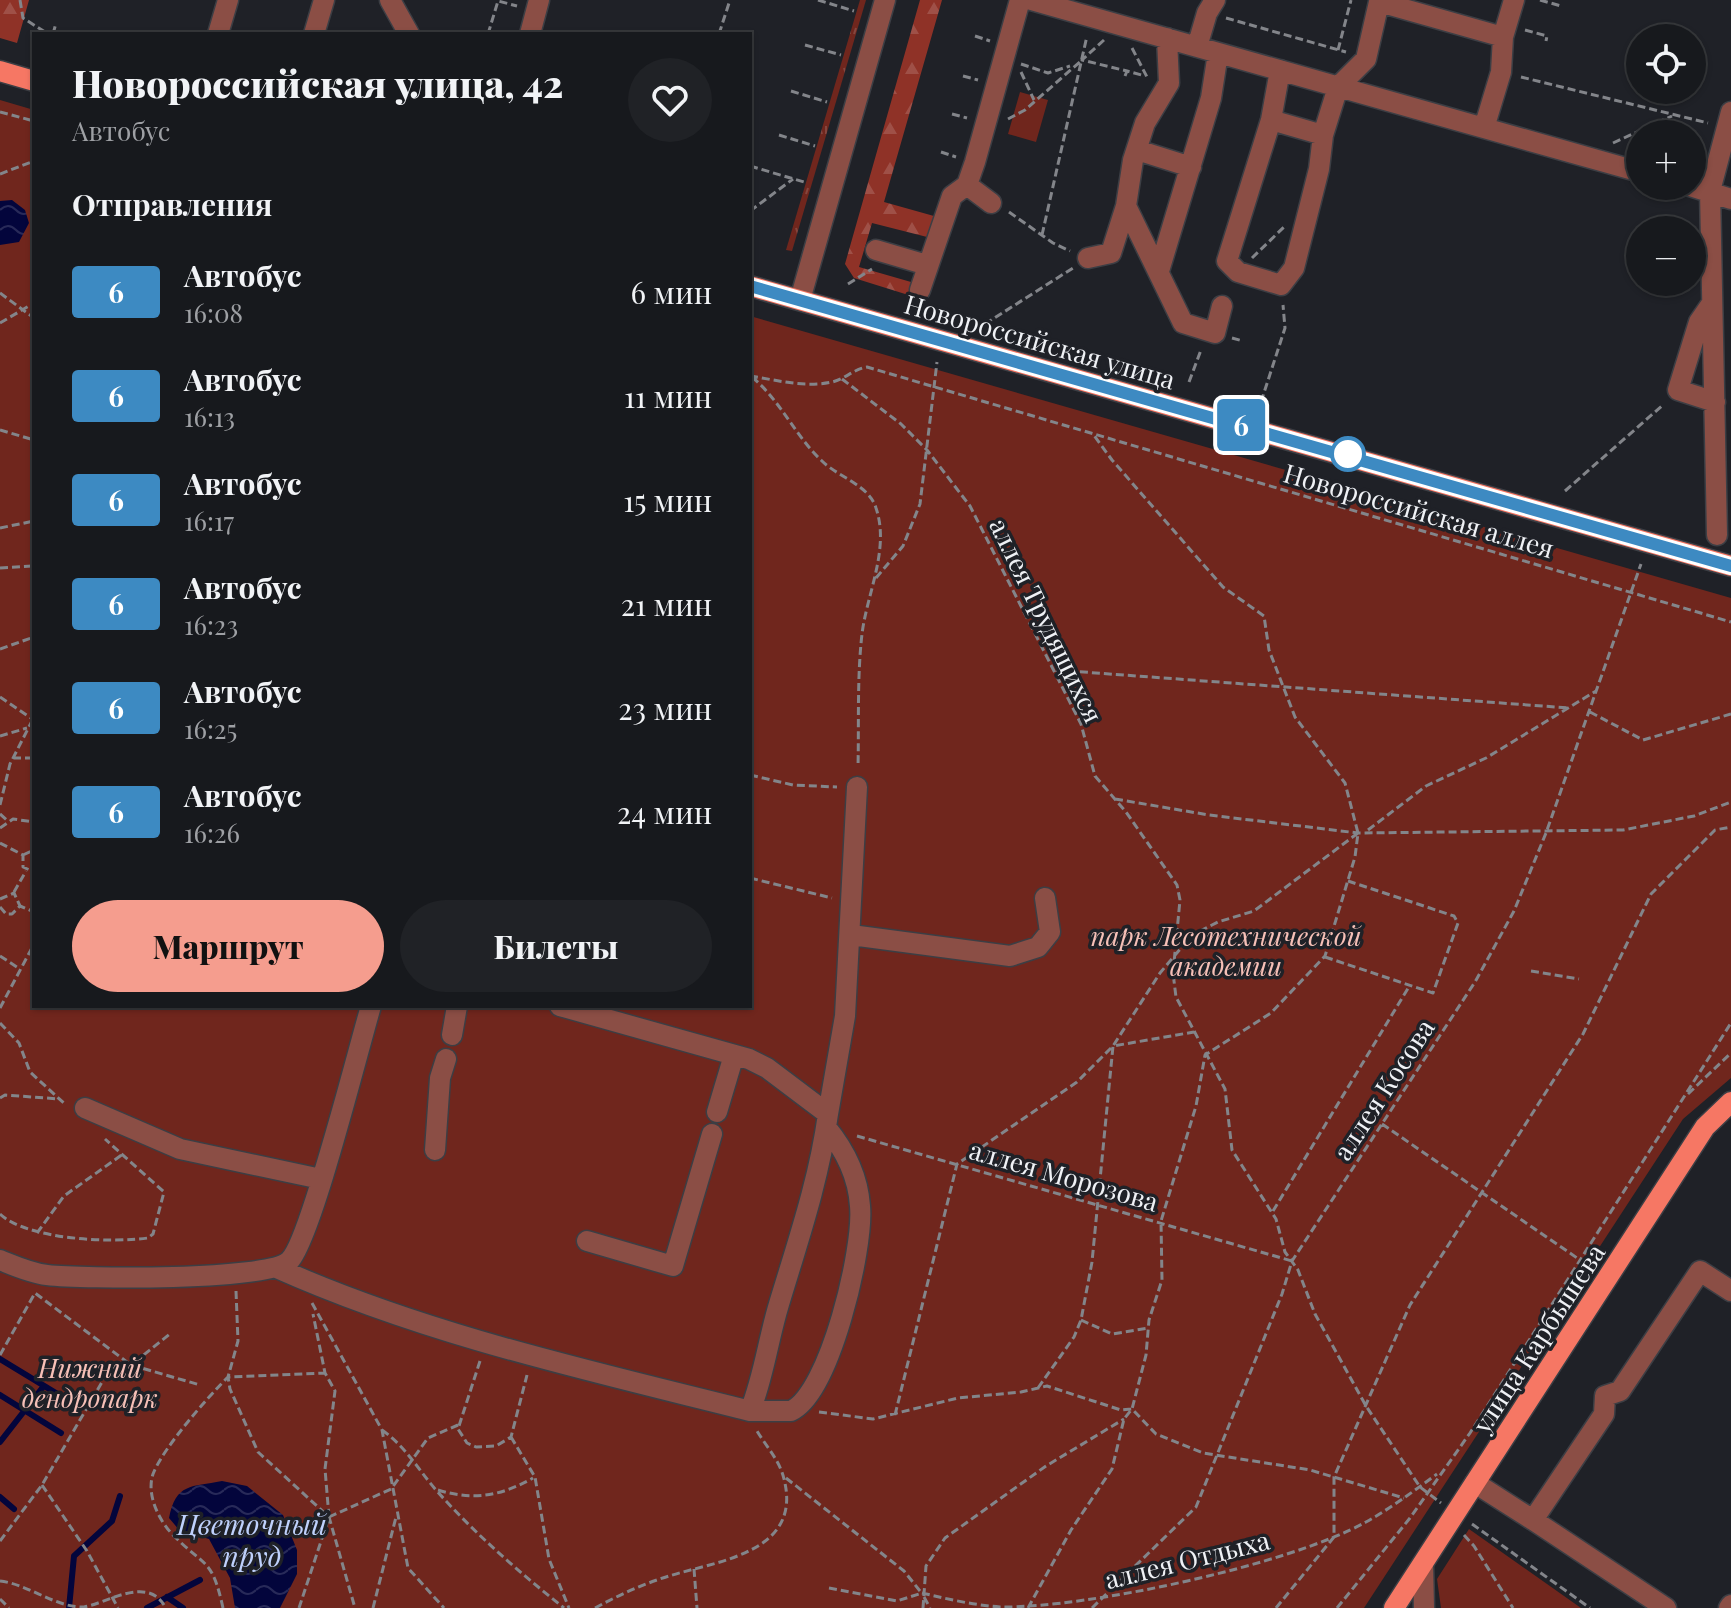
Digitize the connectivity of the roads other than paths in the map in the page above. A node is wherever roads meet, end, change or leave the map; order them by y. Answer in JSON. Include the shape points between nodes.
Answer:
{"nodes":[{"id":1,"x":228,"y":0,"type":"edge"},
{"id":2,"x":324,"y":0,"type":"edge"},
{"id":3,"x":390,"y":0,"type":"edge"},
{"id":4,"x":885,"y":0,"type":"edge"},
{"id":5,"x":1020,"y":0,"type":"edge"},
{"id":6,"x":1031,"y":0,"type":"edge"},
{"id":7,"x":1514,"y":0,"type":"edge"},
{"id":8,"x":1378,"y":1,"type":"edge"},
{"id":9,"x":1071,"y":5,"type":"edge"},
{"id":10,"x":538,"y":6,"type":"edge"},
{"id":11,"x":1211,"y":6,"type":"edge"},
{"id":12,"x":1505,"y":31,"type":"junction"},
{"id":13,"x":219,"y":32,"type":"edge"},
{"id":14,"x":315,"y":32,"type":"edge"},
{"id":15,"x":408,"y":32,"type":"edge"},
{"id":16,"x":531,"y":32,"type":"edge"},
{"id":17,"x":1167,"y":38,"type":"junction"},
{"id":18,"x":1197,"y":47,"type":"junction"},
{"id":19,"x":1218,"y":53,"type":"junction"},
{"id":20,"x":1280,"y":70,"type":"junction"},
{"id":21,"x":0,"y":71,"type":"edge"},
{"id":22,"x":32,"y":80,"type":"edge"},
{"id":23,"x":1338,"y":87,"type":"junction"},
{"id":24,"x":1271,"y":120,"type":"junction"},
{"id":25,"x":1729,"y":120,"type":"edge"},
{"id":26,"x":1484,"y":128,"type":"junction"},
{"id":27,"x":1323,"y":135,"type":"junction"},
{"id":28,"x":1137,"y":150,"type":"junction"},
{"id":29,"x":1191,"y":167,"type":"junction"},
{"id":30,"x":1626,"y":168,"type":"edge"},
{"id":31,"x":1706,"y":175,"type":"edge"},
{"id":32,"x":967,"y":185,"type":"junction"},
{"id":33,"x":1706,"y":191,"type":"edge"},
{"id":34,"x":1731,"y":199,"type":"edge"},
{"id":35,"x":1701,"y":200,"type":"edge"},
{"id":36,"x":991,"y":203,"type":"road end"},
{"id":37,"x":1126,"y":206,"type":"junction"},
{"id":38,"x":876,"y":250,"type":"dead end"},
{"id":39,"x":1088,"y":258,"type":"road end"},
{"id":40,"x":927,"y":265,"type":"junction"},
{"id":41,"x":1159,"y":271,"type":"junction"},
{"id":42,"x":752,"y":287,"type":"edge"},
{"id":43,"x":920,"y":290,"type":"dead end"},
{"id":44,"x":800,"y":300,"type":"junction"},
{"id":45,"x":1222,"y":306,"type":"dead end"},
{"id":46,"x":1710,"y":306,"type":"junction"},
{"id":47,"x":1715,"y":402,"type":"junction"},
{"id":48,"x":1717,"y":535,"type":"dead end"},
{"id":49,"x":1731,"y":566,"type":"edge"},
{"id":50,"x":857,"y":787,"type":"road end"},
{"id":51,"x":1045,"y":898,"type":"dead end"},
{"id":52,"x":851,"y":935,"type":"junction"},
{"id":53,"x":370,"y":1008,"type":"edge"},
{"id":54,"x":457,"y":1008,"type":"edge"},
{"id":55,"x":567,"y":1008,"type":"edge"},
{"id":56,"x":452,"y":1035,"type":"dead end"},
{"id":57,"x":734,"y":1055,"type":"junction"},
{"id":58,"x":446,"y":1059,"type":"dead end"},
{"id":59,"x":1731,"y":1102,"type":"edge"},
{"id":60,"x":80,"y":1110,"type":"road end"},
{"id":61,"x":717,"y":1112,"type":"dead end"},
{"id":62,"x":827,"y":1121,"type":"junction"},
{"id":63,"x":712,"y":1134,"type":"dead end"},
{"id":64,"x":435,"y":1150,"type":"dead end"},
{"id":65,"x":321,"y":1179,"type":"junction"},
{"id":66,"x":587,"y":1241,"type":"dead end"},
{"id":67,"x":0,"y":1260,"type":"edge"},
{"id":68,"x":277,"y":1268,"type":"junction"},
{"id":69,"x":1731,"y":1291,"type":"edge"},
{"id":70,"x":750,"y":1411,"type":"junction"},
{"id":71,"x":1475,"y":1483,"type":"junction"},
{"id":72,"x":1533,"y":1520,"type":"junction"},
{"id":73,"x":1423,"y":1564,"type":"junction"},
{"id":74,"x":1394,"y":1608,"type":"edge"},
{"id":75,"x":1424,"y":1608,"type":"edge"},
{"id":76,"x":1666,"y":1608,"type":"edge"}],
"edges":[{"from":1,"to":13,"type":"street"},
{"from":2,"to":14,"type":"street"},
{"from":3,"to":15,"type":"street"},
{"from":4,"to":44,"type":"street"},
{"from":5,"to":32,"type":"street"},
{"from":6,"to":9,"type":"street"},
{"from":7,"to":12,"type":"street"},
{"from":8,"to":12,"type":"street"},
{"from":8,"to":23,"type":"street","via":[[1366,59]]},
{"from":9,"to":17,"type":"street","via":[[1091,17]]},
{"from":10,"to":16,"type":"street"},
{"from":11,"to":18,"type":"street"},
{"from":12,"to":26,"type":"street","via":[[1501,72]]},
{"from":17,"to":18,"type":"street"},
{"from":17,"to":28,"type":"street","via":[[1169,83],[1145,123]]},
{"from":18,"to":19,"type":"street"},
{"from":19,"to":20,"type":"street"},
{"from":19,"to":29,"type":"street"},
{"from":20,"to":23,"type":"street"},
{"from":20,"to":24,"type":"street"},
{"from":21,"to":22,"type":"main road"},
{"from":23,"to":26,"type":"street"},
{"from":23,"to":27,"type":"street"},
{"from":24,"to":27,"type":"street"},
{"from":24,"to":27,"type":"street","via":[[1227,261],[1238,272],[1281,285],[1294,268]]},
{"from":25,"to":31,"type":"street"},
{"from":26,"to":30,"type":"street"},
{"from":28,"to":29,"type":"street"},
{"from":28,"to":37,"type":"street"},
{"from":29,"to":41,"type":"street"},
{"from":32,"to":36,"type":"street"},
{"from":32,"to":40,"type":"street","via":[[952,196]]},
{"from":33,"to":34,"type":"street"},
{"from":35,"to":46,"type":"street"},
{"from":37,"to":39,"type":"street","via":[[1111,253]]},
{"from":37,"to":41,"type":"street"},
{"from":38,"to":40,"type":"street"},
{"from":40,"to":43,"type":"street"},
{"from":41,"to":45,"type":"street","via":[[1183,323],[1215,333]]},
{"from":42,"to":44,"type":"main road","name":"Новороссийская улица"},
{"from":44,"to":49,"type":"main road","name":"Новороссийская улица"},
{"from":46,"to":47,"type":"street"},
{"from":46,"to":47,"type":"street","via":[[1699,322],[1678,390]]},
{"from":47,"to":48,"type":"street"},
{"from":50,"to":52,"type":"street"},
{"from":51,"to":52,"type":"street","via":[[1050,932],[1038,947],[1010,956]]},
{"from":52,"to":62,"type":"street","via":[[844,1025]]},
{"from":53,"to":65,"type":"street"},
{"from":54,"to":56,"type":"street"},
{"from":55,"to":57,"type":"street"},
{"from":57,"to":61,"type":"street"},
{"from":57,"to":62,"type":"street","via":[[767,1068]]},
{"from":58,"to":64,"type":"street"},
{"from":59,"to":71,"type":"main road","name":"улица Карбышева","via":[[1705,1127]]},
{"from":60,"to":65,"type":"street","via":[[180,1149]]},
{"from":62,"to":70,"type":"street","via":[[813,1194]]},
{"from":62,"to":70,"type":"street","via":[[853,1172],[860,1204],[859,1244],[824,1366],[810,1395],[800,1407],[765,1414]]},
{"from":63,"to":66,"type":"street","via":[[673,1266]]},
{"from":65,"to":68,"type":"street","via":[[297,1250]]},
{"from":67,"to":68,"type":"street","via":[[47,1275],[234,1274]]},
{"from":68,"to":70,"type":"street","via":[[311,1284],[532,1356]]},
{"from":69,"to":72,"type":"street","via":[[1700,1271],[1620,1391],[1605,1396],[1604,1414]]},
{"from":71,"to":72,"type":"street"},
{"from":71,"to":73,"type":"main road","name":"улица Карбышева"},
{"from":72,"to":76,"type":"street"},
{"from":73,"to":74,"type":"main road","name":"улица Карбышева"},
{"from":73,"to":75,"type":"street"}]}
